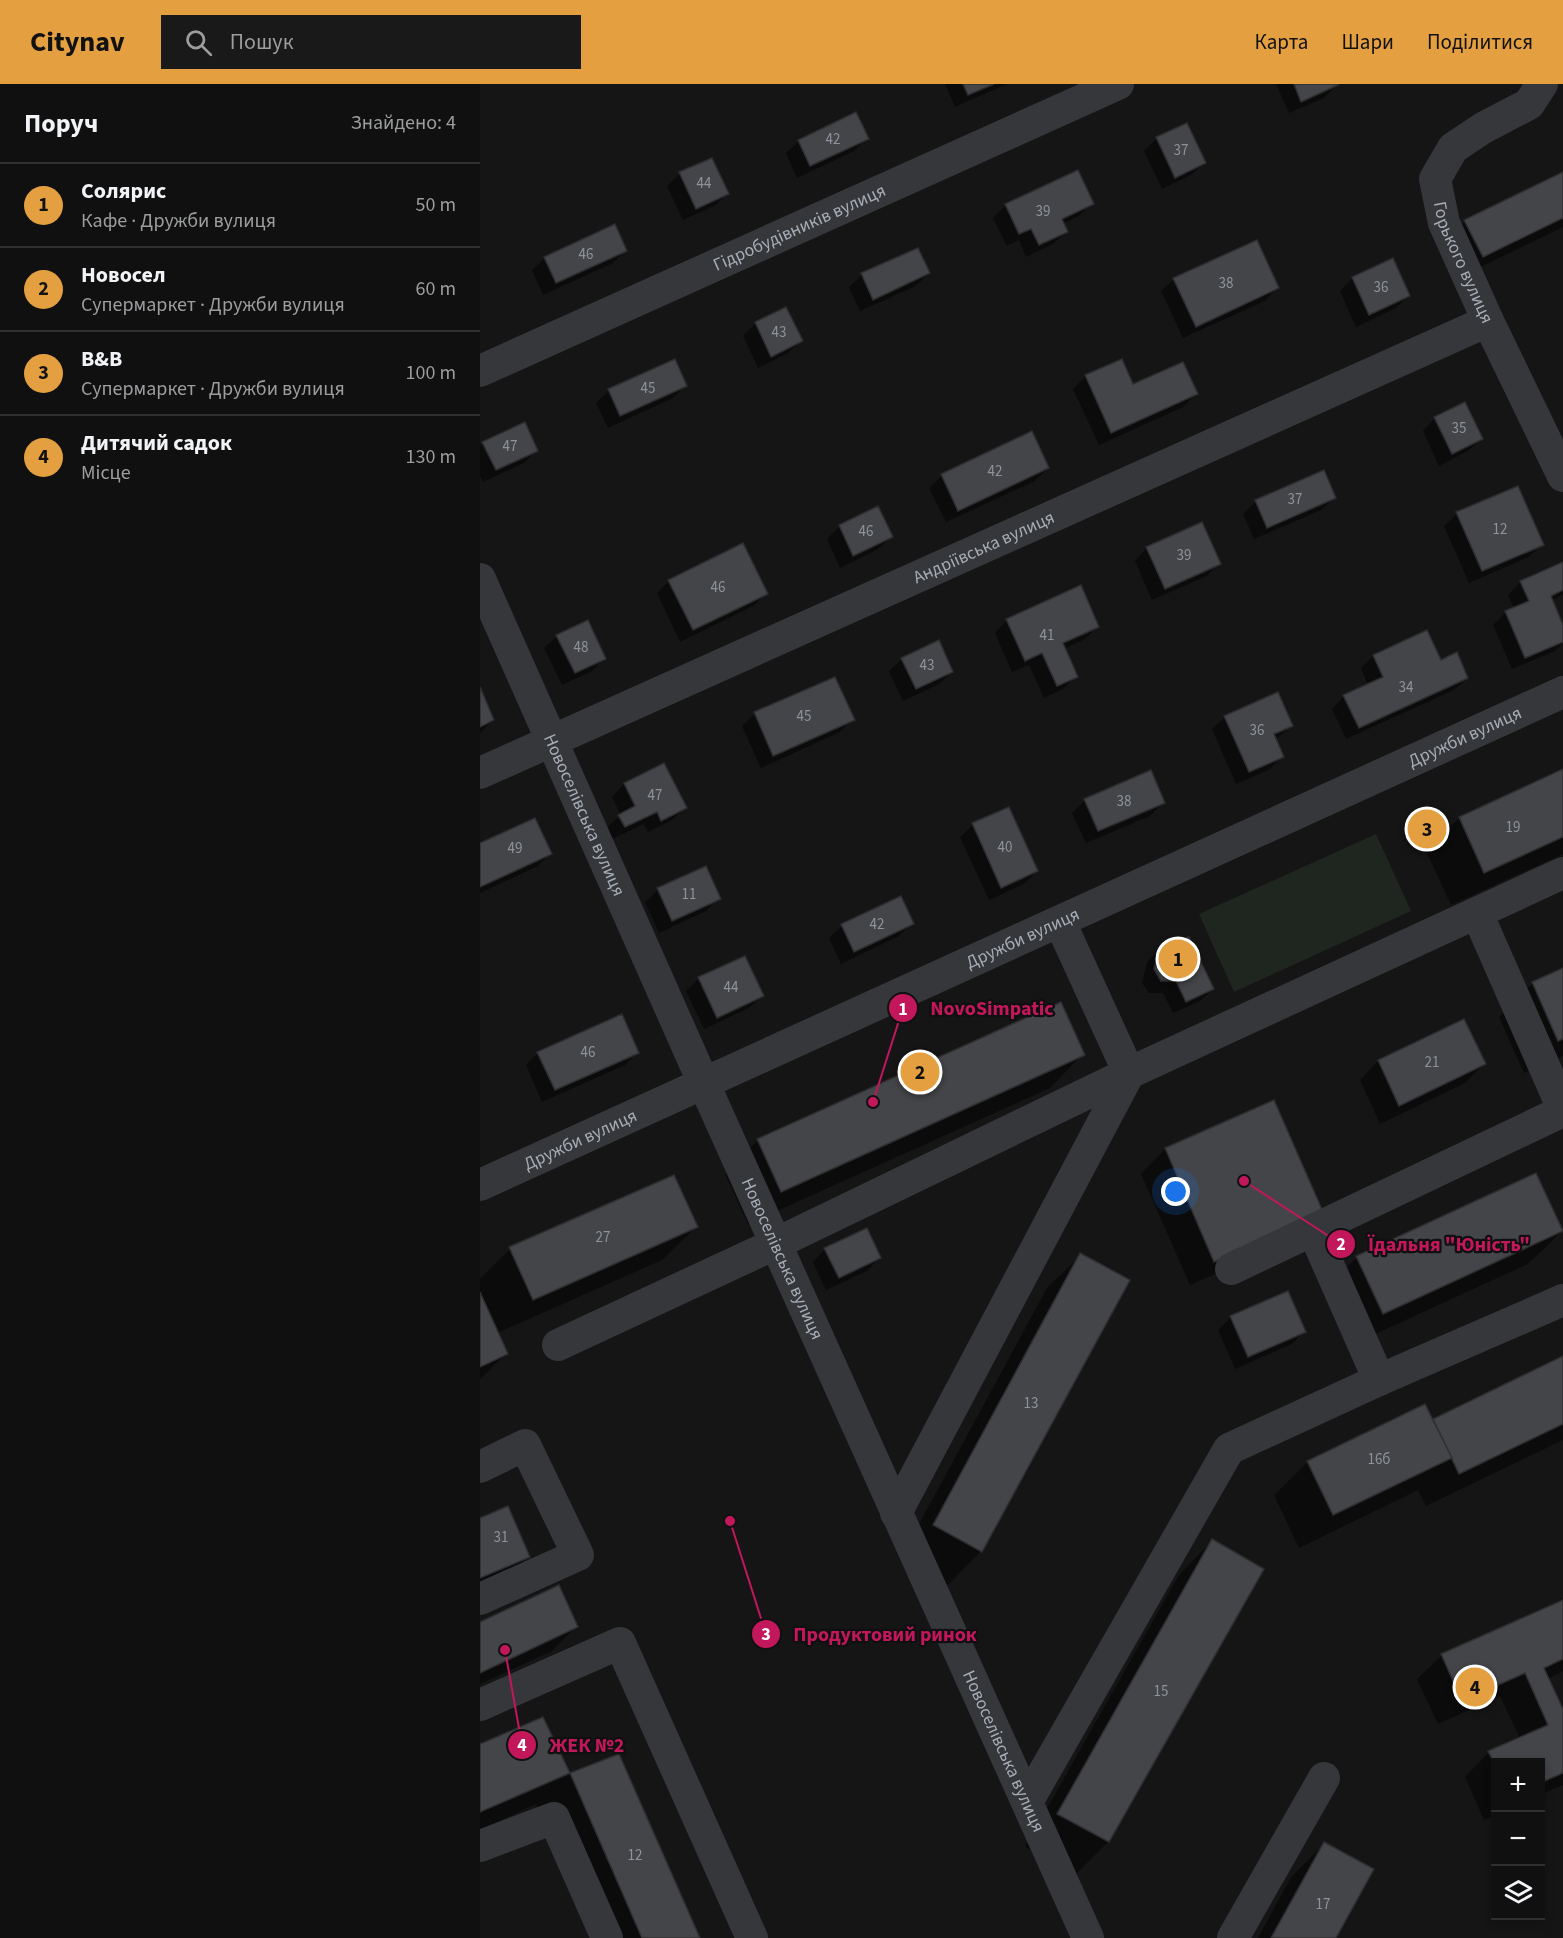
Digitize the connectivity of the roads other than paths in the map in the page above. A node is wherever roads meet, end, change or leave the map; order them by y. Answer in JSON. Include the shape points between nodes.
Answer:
{"nodes":[{"id":1,"x":1118,"y":84,"type":"edge"},
{"id":2,"x":1542,"y":84,"type":"edge"},
{"id":3,"x":1488,"y":321,"type":"junction"},
{"id":4,"x":480,"y":371,"type":"edge"},
{"id":5,"x":1563,"y":476,"type":"edge"},
{"id":6,"x":480,"y":579,"type":"edge"},
{"id":7,"x":1563,"y":692,"type":"edge"},
{"id":8,"x":551,"y":741,"type":"junction"},
{"id":9,"x":480,"y":773,"type":"edge"},
{"id":10,"x":1563,"y":873,"type":"edge"},
{"id":11,"x":1477,"y":912,"type":"junction"},
{"id":12,"x":1060,"y":922,"type":"junction"},
{"id":13,"x":1129,"y":1073,"type":"junction"},
{"id":14,"x":704,"y":1084,"type":"junction"},
{"id":15,"x":1563,"y":1110,"type":"edge"},
{"id":16,"x":480,"y":1185,"type":"edge"},
{"id":17,"x":1313,"y":1230,"type":"junction"},
{"id":18,"x":776,"y":1244,"type":"junction"},
{"id":19,"x":1231,"y":1269,"type":"dead end"},
{"id":20,"x":1563,"y":1300,"type":"edge"},
{"id":21,"x":558,"y":1345,"type":"dead end"},
{"id":22,"x":1379,"y":1380,"type":"junction"},
{"id":23,"x":480,"y":1467,"type":"edge"},
{"id":24,"x":896,"y":1513,"type":"junction"},
{"id":25,"x":480,"y":1599,"type":"edge"},
{"id":26,"x":480,"y":1705,"type":"edge"},
{"id":27,"x":1324,"y":1778,"type":"dead end"},
{"id":28,"x":1027,"y":1802,"type":"junction"},
{"id":29,"x":480,"y":1846,"type":"edge"},
{"id":30,"x":607,"y":1938,"type":"edge"},
{"id":31,"x":752,"y":1938,"type":"edge"},
{"id":32,"x":1088,"y":1938,"type":"edge"},
{"id":33,"x":1233,"y":1938,"type":"edge"}],
"edges":[{"from":1,"to":4,"type":"street","name":"Гідробудівників вулиця"},
{"from":2,"to":3,"type":"street","name":"Горького вулиця","via":[[1529,104],[1453,148],[1435,178],[1444,223]]},
{"from":3,"to":5,"type":"street","name":"Горького вулиця"},
{"from":3,"to":8,"type":"street","name":"Андріївська вулиця"},
{"from":6,"to":8,"type":"street","name":"Новоселівська вулиця"},
{"from":7,"to":12,"type":"street","name":"Дружби вулиця"},
{"from":8,"to":9,"type":"street","name":"Андріївська вулиця"},
{"from":8,"to":14,"type":"street","name":"Новоселівська вулиця"},
{"from":10,"to":11,"type":"street"},
{"from":11,"to":13,"type":"street"},
{"from":11,"to":15,"type":"street"},
{"from":12,"to":13,"type":"street"},
{"from":12,"to":14,"type":"street","name":"Дружби вулиця"},
{"from":13,"to":18,"type":"street"},
{"from":13,"to":24,"type":"street"},
{"from":14,"to":16,"type":"street","name":"Дружби вулиця"},
{"from":14,"to":18,"type":"street","name":"Новоселівська вулиця"},
{"from":15,"to":17,"type":"street"},
{"from":17,"to":19,"type":"street"},
{"from":17,"to":22,"type":"street"},
{"from":18,"to":21,"type":"street"},
{"from":18,"to":24,"type":"street","name":"Новоселівська вулиця"},
{"from":20,"to":22,"type":"street"},
{"from":22,"to":28,"type":"street","via":[[1230,1449]]},
{"from":23,"to":25,"type":"street","via":[[525,1445],[578,1555]]},
{"from":24,"to":28,"type":"street","name":"Новоселівська вулиця"},
{"from":26,"to":31,"type":"street","via":[[620,1643]]},
{"from":27,"to":33,"type":"street"},
{"from":28,"to":32,"type":"street","name":"Новоселівська вулиця"},
{"from":29,"to":30,"type":"street","via":[[554,1818]]}]}
